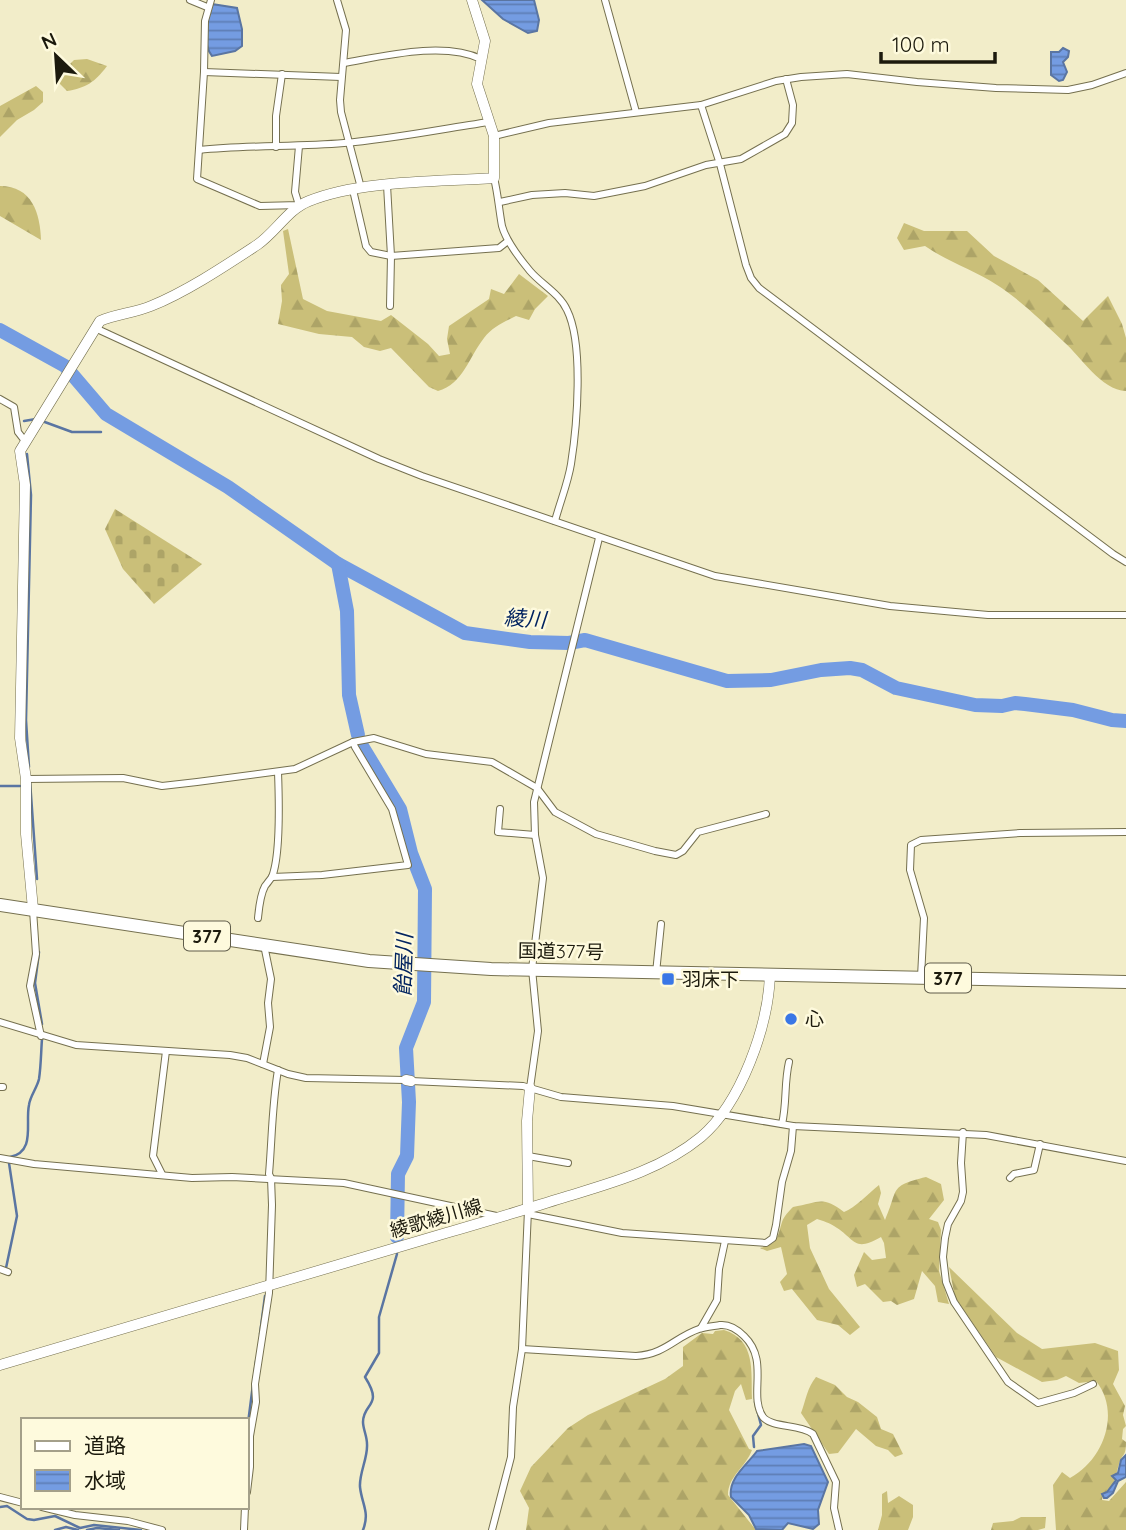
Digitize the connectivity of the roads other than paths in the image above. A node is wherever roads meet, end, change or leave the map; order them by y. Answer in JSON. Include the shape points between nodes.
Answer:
{"nodes":[{"id":1,"x":190,"y":0,"type":"edge"},
{"id":2,"x":337,"y":0,"type":"edge"},
{"id":3,"x":472,"y":0,"type":"edge"},
{"id":4,"x":605,"y":0,"type":"edge"},
{"id":5,"x":209,"y":4,"type":"edge"},
{"id":6,"x":481,"y":59,"type":"junction"},
{"id":7,"x":344,"y":63,"type":"junction"},
{"id":8,"x":204,"y":72,"type":"junction"},
{"id":9,"x":1126,"y":73,"type":"edge"},
{"id":10,"x":282,"y":74,"type":"junction"},
{"id":11,"x":341,"y":77,"type":"junction"},
{"id":12,"x":786,"y":79,"type":"junction"},
{"id":13,"x":701,"y":105,"type":"junction"},
{"id":14,"x":636,"y":113,"type":"junction"},
{"id":15,"x":489,"y":122,"type":"junction"},
{"id":16,"x":494,"y":136,"type":"junction"},
{"id":17,"x":348,"y":142,"type":"junction"},
{"id":18,"x":299,"y":146,"type":"junction"},
{"id":19,"x":276,"y":147,"type":"junction"},
{"id":20,"x":198,"y":150,"type":"junction"},
{"id":21,"x":720,"y":164,"type":"junction"},
{"id":22,"x":494,"y":178,"type":"junction"},
{"id":23,"x":387,"y":185,"type":"junction"},
{"id":24,"x":357,"y":189,"type":"junction"},
{"id":25,"x":500,"y":202,"type":"junction"},
{"id":26,"x":299,"y":205,"type":"junction"},
{"id":27,"x":508,"y":242,"type":"junction"},
{"id":28,"x":391,"y":256,"type":"junction"},
{"id":29,"x":390,"y":306,"type":"dead end"},
{"id":30,"x":92,"y":332,"type":"junction"},
{"id":31,"x":0,"y":399,"type":"edge"},
{"id":32,"x":27,"y":438,"type":"junction"},
{"id":33,"x":555,"y":521,"type":"junction"},
{"id":34,"x":597,"y":541,"type":"junction"},
{"id":35,"x":1126,"y":562,"type":"edge"},
{"id":36,"x":1126,"y":615,"type":"edge"},
{"id":37,"x":354,"y":742,"type":"junction"},
{"id":38,"x":278,"y":772,"type":"junction"},
{"id":39,"x":29,"y":779,"type":"junction"},
{"id":40,"x":537,"y":788,"type":"junction"},
{"id":41,"x":500,"y":809,"type":"dead end"},
{"id":42,"x":766,"y":814,"type":"dead end"},
{"id":43,"x":1126,"y":832,"type":"edge"},
{"id":44,"x":535,"y":835,"type":"junction"},
{"id":45,"x":272,"y":877,"type":"junction"},
{"id":46,"x":0,"y":905,"type":"edge"},
{"id":47,"x":33,"y":909,"type":"junction"},
{"id":48,"x":258,"y":918,"type":"dead end"},
{"id":49,"x":661,"y":924,"type":"dead end"},
{"id":50,"x":264,"y":945,"type":"junction"},
{"id":51,"x":532,"y":969,"type":"junction"},
{"id":52,"x":656,"y":973,"type":"junction"},
{"id":53,"x":770,"y":975,"type":"junction"},
{"id":54,"x":921,"y":978,"type":"junction"},
{"id":55,"x":1126,"y":982,"type":"edge"},
{"id":56,"x":0,"y":1022,"type":"edge"},
{"id":57,"x":41,"y":1036,"type":"junction"},
{"id":58,"x":166,"y":1051,"type":"junction"},
{"id":59,"x":789,"y":1062,"type":"dead end"},
{"id":60,"x":263,"y":1064,"type":"junction"},
{"id":61,"x":278,"y":1070,"type":"junction"},
{"id":62,"x":530,"y":1088,"type":"junction"},
{"id":63,"x":722,"y":1115,"type":"junction"},
{"id":64,"x":782,"y":1124,"type":"junction"},
{"id":65,"x":793,"y":1126,"type":"junction"},
{"id":66,"x":963,"y":1132,"type":"junction"},
{"id":67,"x":1040,"y":1144,"type":"junction"},
{"id":68,"x":528,"y":1156,"type":"junction"},
{"id":69,"x":0,"y":1158,"type":"edge"},
{"id":70,"x":1126,"y":1161,"type":"edge"},
{"id":71,"x":568,"y":1163,"type":"dead end"},
{"id":72,"x":162,"y":1174,"type":"junction"},
{"id":73,"x":271,"y":1178,"type":"junction"},
{"id":74,"x":1010,"y":1178,"type":"dead end"},
{"id":75,"x":528,"y":1211,"type":"junction"},
{"id":76,"x":502,"y":1217,"type":"junction"},
{"id":77,"x":725,"y":1241,"type":"junction"},
{"id":78,"x":269,"y":1285,"type":"junction"},
{"id":79,"x":701,"y":1328,"type":"junction"},
{"id":80,"x":522,"y":1349,"type":"junction"},
{"id":81,"x":0,"y":1365,"type":"edge"},
{"id":82,"x":1093,"y":1384,"type":"dead end"},
{"id":83,"x":248,"y":1484,"type":"edge"},
{"id":84,"x":0,"y":1497,"type":"edge"},
{"id":85,"x":21,"y":1502,"type":"edge"},
{"id":86,"x":50,"y":1509,"type":"edge"},
{"id":87,"x":245,"y":1509,"type":"edge"},
{"id":88,"x":127,"y":1525,"type":"edge"},
{"id":89,"x":162,"y":1530,"type":"edge"},
{"id":90,"x":244,"y":1530,"type":"edge"},
{"id":91,"x":492,"y":1530,"type":"edge"},
{"id":92,"x":839,"y":1530,"type":"edge"}],
"edges":[{"from":1,"to":5,"type":"street"},
{"from":2,"to":7,"type":"street","via":[[346,30]]},
{"from":3,"to":6,"type":"street","via":[[485,41]]},
{"from":4,"to":14,"type":"street"},
{"from":5,"to":8,"type":"street"},
{"from":6,"to":7,"type":"street","via":[[459,51],[422,52]]},
{"from":6,"to":15,"type":"street","via":[[477,84]]},
{"from":7,"to":11,"type":"street"},
{"from":8,"to":10,"type":"street"},
{"from":8,"to":20,"type":"street"},
{"from":9,"to":12,"type":"street","via":[[1068,90],[847,74]]},
{"from":10,"to":11,"type":"street"},
{"from":10,"to":19,"type":"street"},
{"from":11,"to":17,"type":"street","via":[[341,112]]},
{"from":12,"to":13,"type":"street"},
{"from":12,"to":21,"type":"street","via":[[793,105],[792,123],[785,134],[741,159]]},
{"from":13,"to":14,"type":"street"},
{"from":13,"to":21,"type":"street"},
{"from":14,"to":16,"type":"street","via":[[549,123]]},
{"from":15,"to":16,"type":"street"},
{"from":15,"to":17,"type":"street"},
{"from":16,"to":22,"type":"street"},
{"from":17,"to":18,"type":"street"},
{"from":17,"to":24,"type":"street"},
{"from":18,"to":19,"type":"street"},
{"from":18,"to":26,"type":"street","via":[[295,192]]},
{"from":19,"to":20,"type":"street"},
{"from":20,"to":26,"type":"street","via":[[197,179],[260,206]]},
{"from":21,"to":25,"type":"street","via":[[594,196],[532,195]]},
{"from":21,"to":35,"type":"street","via":[[746,265],[760,288]]},
{"from":22,"to":23,"type":"street"},
{"from":22,"to":25,"type":"street"},
{"from":23,"to":24,"type":"street"},
{"from":23,"to":28,"type":"street"},
{"from":24,"to":26,"type":"street"},
{"from":24,"to":28,"type":"street","via":[[366,246],[371,252]]},
{"from":25,"to":27,"type":"street"},
{"from":26,"to":30,"type":"street","via":[[275,231],[235,258],[167,299],[100,321]]},
{"from":27,"to":28,"type":"street","via":[[499,248]]},
{"from":27,"to":33,"type":"street","via":[[566,306],[572,321],[577,407],[571,466]]},
{"from":28,"to":29,"type":"street"},
{"from":30,"to":32,"type":"street"},
{"from":30,"to":33,"type":"street","via":[[379,459]]},
{"from":31,"to":32,"type":"street","via":[[14,407],[18,432]]},
{"from":32,"to":39,"type":"street","via":[[20,451],[25,485],[20,738]]},
{"from":33,"to":34,"type":"street"},
{"from":34,"to":36,"type":"street","via":[[715,576],[890,606],[988,615]]},
{"from":34,"to":40,"type":"street"},
{"from":37,"to":38,"type":"street"},
{"from":37,"to":40,"type":"street","via":[[374,738],[426,754],[492,762]]},
{"from":37,"to":45,"type":"street","via":[[393,809],[408,865]]},
{"from":38,"to":39,"type":"street","via":[[162,786],[122,778]]},
{"from":38,"to":45,"type":"street","via":[[279,823]]},
{"from":39,"to":47,"type":"street","via":[[26,834]]},
{"from":40,"to":42,"type":"street","via":[[555,812],[596,834],[676,855],[698,832]]},
{"from":40,"to":44,"type":"street"},
{"from":41,"to":44,"type":"street","via":[[498,832]]},
{"from":43,"to":54,"type":"street","via":[[993,834],[921,840],[911,845],[909,870],[924,918]]},
{"from":44,"to":51,"type":"street","via":[[543,878]]},
{"from":45,"to":48,"type":"street","via":[[264,887]]},
{"from":46,"to":47,"type":"highway","name":"国道377号","number":"377"},
{"from":47,"to":50,"type":"highway","name":"国道377号","number":"377"},
{"from":47,"to":57,"type":"street","via":[[36,954],[30,986]]},
{"from":49,"to":52,"type":"street"},
{"from":50,"to":51,"type":"highway","name":"国道377号","number":"377","via":[[369,961]]},
{"from":50,"to":60,"type":"street","via":[[271,979],[270,1027]]},
{"from":51,"to":52,"type":"highway","name":"国道377号","number":"377"},
{"from":51,"to":62,"type":"street","via":[[538,1031]]},
{"from":52,"to":53,"type":"highway","name":"国道377号","number":"377"},
{"from":53,"to":54,"type":"highway","name":"国道377号","number":"377"},
{"from":53,"to":63,"type":"street","name":"綾歌綾川線","via":[[758,1036],[739,1088]]},
{"from":54,"to":55,"type":"highway","name":"国道377号","number":"377"},
{"from":56,"to":57,"type":"street"},
{"from":57,"to":58,"type":"street","via":[[76,1045]]},
{"from":58,"to":60,"type":"street","via":[[230,1055]]},
{"from":58,"to":72,"type":"street","via":[[153,1156]]},
{"from":59,"to":64,"type":"street"},
{"from":60,"to":61,"type":"street"},
{"from":61,"to":62,"type":"street","via":[[306,1078]]},
{"from":61,"to":73,"type":"street","via":[[272,1103]]},
{"from":62,"to":63,"type":"street","via":[[561,1097],[673,1105]]},
{"from":62,"to":68,"type":"street"},
{"from":63,"to":64,"type":"street"},
{"from":63,"to":75,"type":"street","name":"綾歌綾川線","via":[[667,1161]]},
{"from":64,"to":65,"type":"street"},
{"from":65,"to":66,"type":"street"},
{"from":65,"to":77,"type":"street","via":[[773,1238],[766,1243]]},
{"from":66,"to":67,"type":"street"},
{"from":66,"to":82,"type":"street","via":[[963,1192],[948,1224],[943,1257],[954,1302],[1008,1382],[1038,1403]]},
{"from":67,"to":70,"type":"street"},
{"from":67,"to":74,"type":"street","via":[[1034,1170]]},
{"from":68,"to":71,"type":"street"},
{"from":68,"to":75,"type":"street"},
{"from":69,"to":72,"type":"street"},
{"from":72,"to":73,"type":"street"},
{"from":73,"to":76,"type":"street","via":[[344,1183]]},
{"from":73,"to":78,"type":"street"},
{"from":75,"to":76,"type":"street","name":"綾歌綾川線"},
{"from":75,"to":77,"type":"street","via":[[622,1233]]},
{"from":75,"to":80,"type":"street"},
{"from":76,"to":78,"type":"street","name":"綾歌綾川線"},
{"from":77,"to":79,"type":"street","via":[[717,1300]]},
{"from":78,"to":81,"type":"street","name":"綾歌綾川線"},
{"from":78,"to":83,"type":"street","via":[[255,1384]]},
{"from":79,"to":80,"type":"street","via":[[649,1355]]},
{"from":79,"to":92,"type":"street","via":[[726,1325],[752,1344],[762,1415],[772,1423],[807,1428],[813,1434],[836,1482],[834,1508]]},
{"from":80,"to":91,"type":"street","via":[[511,1457]]},
{"from":84,"to":85,"type":"street"},
{"from":86,"to":88,"type":"street"},
{"from":87,"to":90,"type":"street"},
{"from":88,"to":89,"type":"street"}]}
